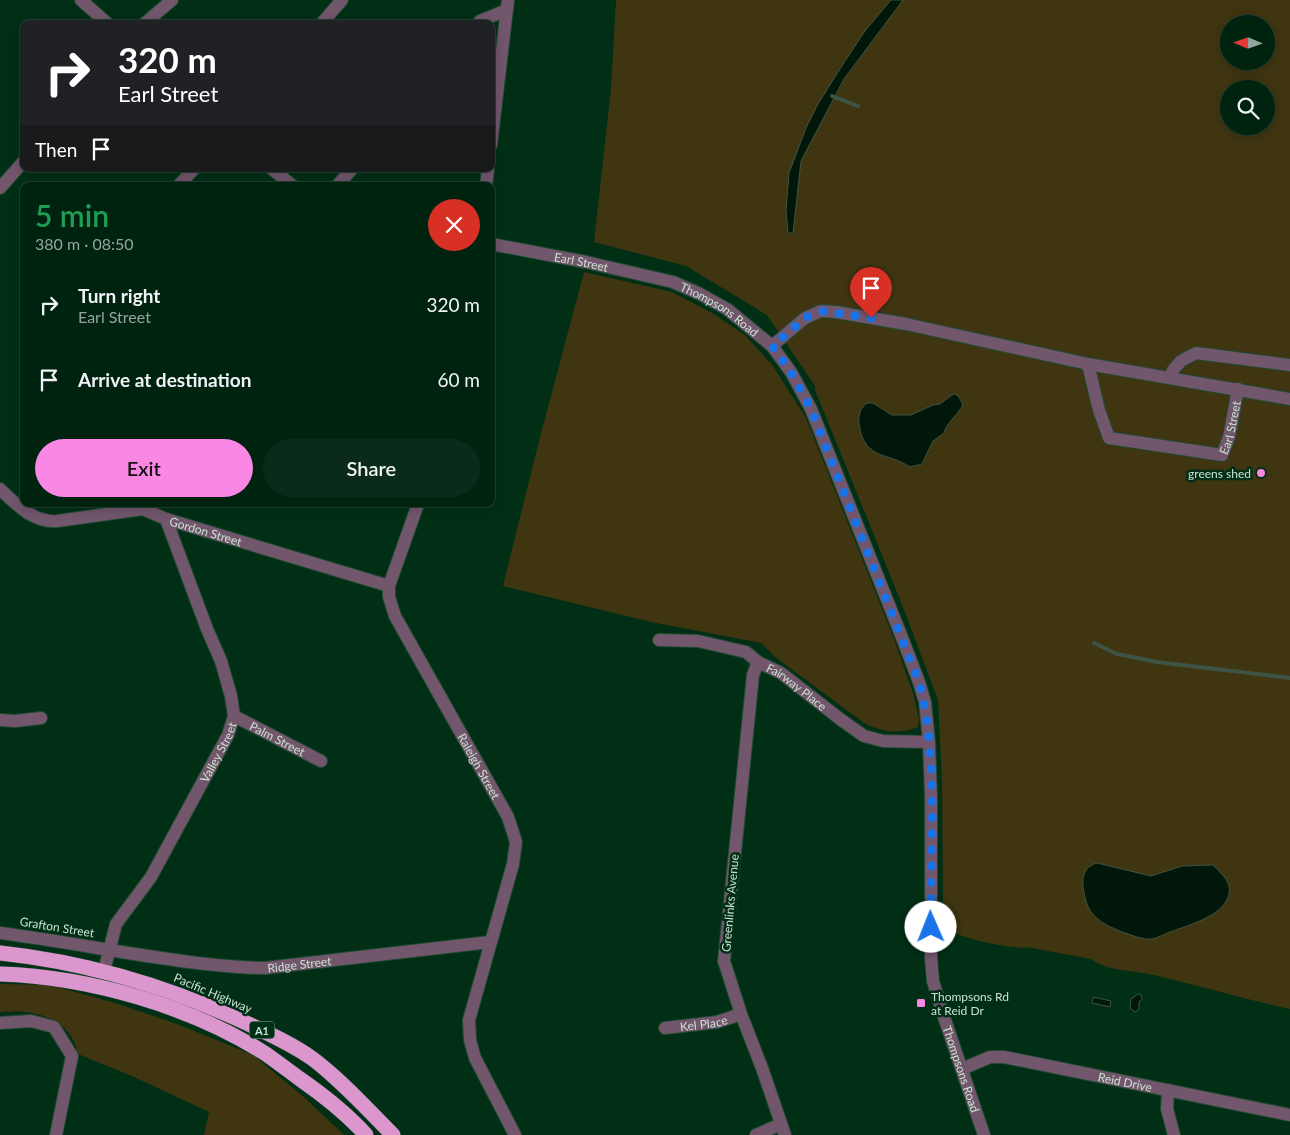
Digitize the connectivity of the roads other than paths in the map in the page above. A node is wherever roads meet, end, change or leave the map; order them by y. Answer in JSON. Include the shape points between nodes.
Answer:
{"nodes":[{"id":1,"x":80,"y":0,"type":"edge"},
{"id":2,"x":172,"y":0,"type":"edge"},
{"id":3,"x":342,"y":0,"type":"edge"},
{"id":4,"x":507,"y":5,"type":"edge"},
{"id":5,"x":103,"y":20,"type":"edge"},
{"id":6,"x":149,"y":20,"type":"edge"},
{"id":7,"x":324,"y":20,"type":"edge"},
{"id":8,"x":482,"y":20,"type":"edge"},
{"id":9,"x":495,"y":110,"type":"edge"},
{"id":10,"x":20,"y":165,"type":"edge"},
{"id":11,"x":191,"y":172,"type":"edge"},
{"id":12,"x":276,"y":172,"type":"edge"},
{"id":13,"x":349,"y":172,"type":"edge"},
{"id":14,"x":182,"y":182,"type":"edge"},
{"id":15,"x":288,"y":182,"type":"edge"},
{"id":16,"x":341,"y":182,"type":"edge"},
{"id":17,"x":0,"y":188,"type":"edge"},
{"id":18,"x":495,"y":245,"type":"edge"},
{"id":19,"x":672,"y":282,"type":"joint"},
{"id":20,"x":772,"y":346,"type":"junction"},
{"id":21,"x":1088,"y":364,"type":"junction"},
{"id":22,"x":1290,"y":366,"type":"edge"},
{"id":23,"x":1170,"y":378,"type":"junction"},
{"id":24,"x":1238,"y":389,"type":"junction"},
{"id":25,"x":1290,"y":399,"type":"edge"},
{"id":26,"x":0,"y":489,"type":"edge"},
{"id":27,"x":20,"y":507,"type":"edge"},
{"id":28,"x":20,"y":507,"type":"edge"},
{"id":29,"x":138,"y":507,"type":"edge"},
{"id":30,"x":146,"y":507,"type":"edge"},
{"id":31,"x":417,"y":507,"type":"edge"},
{"id":32,"x":166,"y":519,"type":"junction"},
{"id":33,"x":389,"y":586,"type":"junction"},
{"id":34,"x":659,"y":640,"type":"dead end"},
{"id":35,"x":758,"y":662,"type":"junction"},
{"id":36,"x":234,"y":716,"type":"junction"},
{"id":37,"x":42,"y":718,"type":"dead end"},
{"id":38,"x":0,"y":720,"type":"edge"},
{"id":39,"x":929,"y":742,"type":"junction"},
{"id":40,"x":321,"y":761,"type":"dead end"},
{"id":41,"x":0,"y":933,"type":"edge"},
{"id":42,"x":490,"y":942,"type":"junction"},
{"id":43,"x":109,"y":950,"type":"junction"},
{"id":44,"x":0,"y":953,"type":"edge"},
{"id":45,"x":104,"y":971,"type":"junction"},
{"id":46,"x":0,"y":974,"type":"edge"},
{"id":47,"x":740,"y":1014,"type":"junction"},
{"id":48,"x":0,"y":1022,"type":"edge"},
{"id":49,"x":665,"y":1028,"type":"dead end"},
{"id":50,"x":962,"y":1069,"type":"junction"},
{"id":51,"x":1168,"y":1090,"type":"junction"},
{"id":52,"x":1290,"y":1115,"type":"edge"},
{"id":53,"x":783,"y":1130,"type":"edge"},
{"id":54,"x":56,"y":1135,"type":"edge"},
{"id":55,"x":366,"y":1135,"type":"edge"},
{"id":56,"x":392,"y":1135,"type":"edge"},
{"id":57,"x":515,"y":1135,"type":"edge"},
{"id":58,"x":756,"y":1135,"type":"edge"},
{"id":59,"x":984,"y":1135,"type":"edge"},
{"id":60,"x":1174,"y":1135,"type":"edge"}],
"edges":[{"from":1,"to":5,"type":"street"},
{"from":2,"to":6,"type":"street"},
{"from":3,"to":7,"type":"street"},
{"from":4,"to":8,"type":"street"},
{"from":4,"to":9,"type":"street"},
{"from":10,"to":17,"type":"street"},
{"from":11,"to":14,"type":"street"},
{"from":12,"to":15,"type":"street"},
{"from":13,"to":16,"type":"street"},
{"from":18,"to":19,"type":"street","name":"Earl Street"},
{"from":19,"to":20,"type":"street","name":"Thompsons Road","via":[[727,309]]},
{"from":20,"to":21,"type":"street","name":"Earl Street","via":[[805,318],[821,311],[906,324]]},
{"from":20,"to":39,"type":"street","name":"Thompsons Road","via":[[811,409],[898,626],[925,702]]},
{"from":21,"to":23,"type":"street","name":"Earl Street"},
{"from":21,"to":24,"type":"street","name":"Earl Street","via":[[1109,438],[1222,455],[1229,437]]},
{"from":22,"to":23,"type":"street","via":[[1196,353],[1181,360]]},
{"from":23,"to":24,"type":"street","name":"Earl Street"},
{"from":24,"to":25,"type":"street"},
{"from":26,"to":28,"type":"street","name":"Gordon Street"},
{"from":27,"to":29,"type":"street","name":"Gordon Street","via":[[36,518],[51,522]]},
{"from":30,"to":32,"type":"street","name":"Gordon Street"},
{"from":31,"to":33,"type":"street","name":"Raleigh Street"},
{"from":32,"to":33,"type":"street","name":"Gordon Street"},
{"from":32,"to":36,"type":"street","name":"Valley Street","via":[[221,661]]},
{"from":33,"to":42,"type":"street","name":"Raleigh Street","via":[[395,616],[508,817],[516,842],[513,864]]},
{"from":34,"to":35,"type":"street","name":"Fairway Place","via":[[698,641],[746,652]]},
{"from":35,"to":39,"type":"street","name":"Fairway Place","via":[[781,673],[864,736],[883,741]]},
{"from":35,"to":47,"type":"street","name":"Greenlinks Avenue","via":[[753,675],[724,961]]},
{"from":36,"to":40,"type":"street","name":"Palm Street"},
{"from":36,"to":43,"type":"street","name":"Valley Street","via":[[228,735],[151,877],[116,924]]},
{"from":37,"to":38,"type":"street"},
{"from":39,"to":50,"type":"street","name":"Thompsons Road","via":[[933,981]]},
{"from":41,"to":43,"type":"street","name":"Grafton Street"},
{"from":42,"to":43,"type":"street","name":"Ridge Street","via":[[265,968],[243,968]]},
{"from":42,"to":57,"type":"street","name":"Raleigh Street","via":[[469,1020],[470,1040]]},
{"from":43,"to":45,"type":"street","name":"Valley Street"},
{"from":44,"to":45,"type":"highway","number":"A1"},
{"from":45,"to":56,"type":"highway","name":"Pacific Highway","number":"A1","via":[[201,1002],[294,1047],[342,1084]]},
{"from":46,"to":55,"type":"highway","number":"A1","via":[[79,982],[175,1010],[266,1054],[320,1093]]},
{"from":47,"to":49,"type":"street","name":"Kel Place","via":[[717,1022]]},
{"from":47,"to":53,"type":"street","name":"Greenlinks Avenue"},
{"from":48,"to":54,"type":"street","via":[[31,1021],[54,1027],[72,1056]]},
{"from":50,"to":51,"type":"street","name":"Reid Drive","via":[[990,1057],[1004,1057]]},
{"from":50,"to":59,"type":"street","name":"Thompsons Road"},
{"from":51,"to":52,"type":"street","name":"Reid Drive"},
{"from":51,"to":60,"type":"street","via":[[1167,1109]]},
{"from":53,"to":58,"type":"street"}]}
